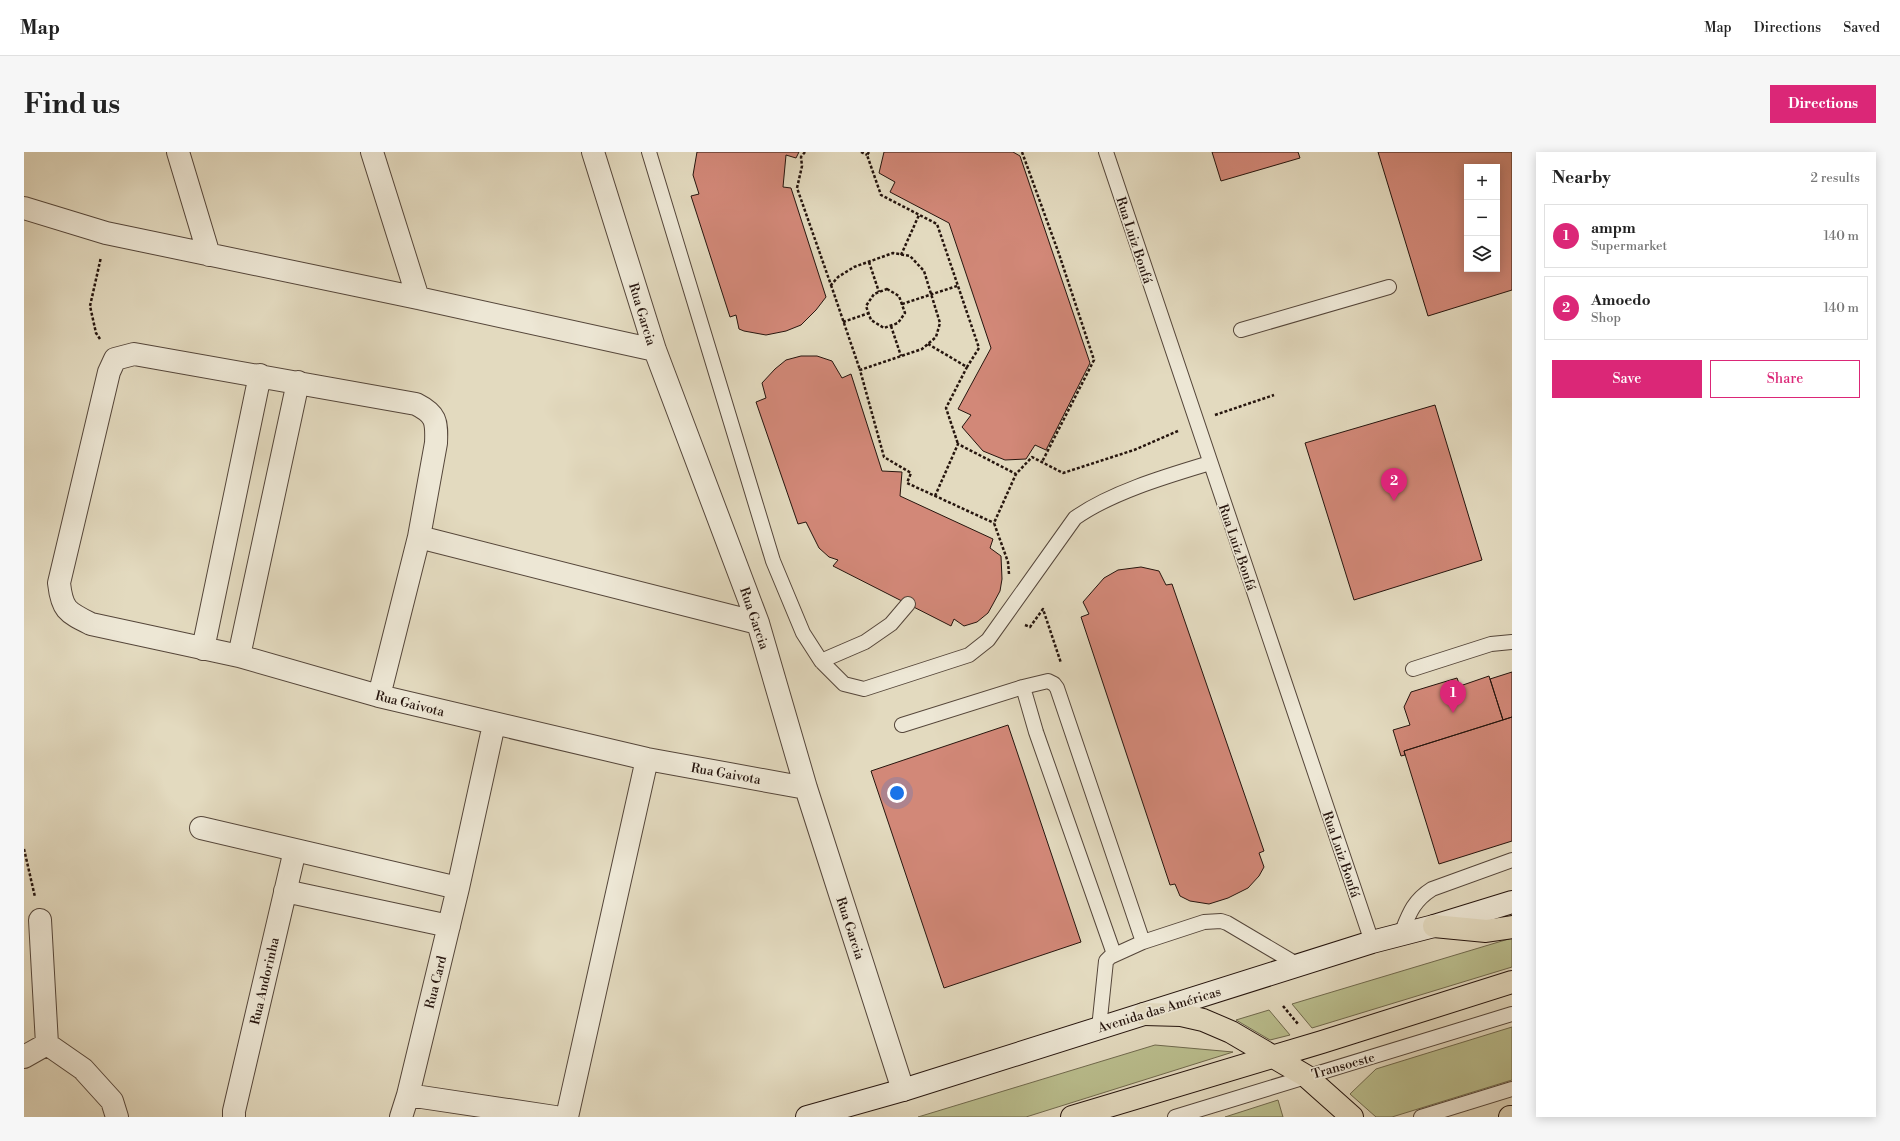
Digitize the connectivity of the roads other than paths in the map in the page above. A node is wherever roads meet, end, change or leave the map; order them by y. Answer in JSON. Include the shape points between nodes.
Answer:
{"nodes":[{"id":1,"x":178,"y":152,"type":"edge"},
{"id":2,"x":372,"y":152,"type":"edge"},
{"id":3,"x":592,"y":152,"type":"edge"},
{"id":4,"x":649,"y":152,"type":"edge"},
{"id":5,"x":1106,"y":152,"type":"edge"},
{"id":6,"x":24,"y":208,"type":"edge"},
{"id":7,"x":209,"y":255,"type":"junction"},
{"id":8,"x":1389,"y":287,"type":"dead end"},
{"id":9,"x":418,"y":298,"type":"junction"},
{"id":10,"x":1241,"y":330,"type":"dead end"},
{"id":11,"x":654,"y":350,"type":"junction"},
{"id":12,"x":260,"y":375,"type":"junction"},
{"id":13,"x":298,"y":382,"type":"junction"},
{"id":14,"x":1210,"y":463,"type":"junction"},
{"id":15,"x":419,"y":537,"type":"junction"},
{"id":16,"x":908,"y":604,"type":"dead end"},
{"id":17,"x":758,"y":623,"type":"junction"},
{"id":18,"x":1512,"y":642,"type":"edge"},
{"id":19,"x":203,"y":649,"type":"junction"},
{"id":20,"x":239,"y":656,"type":"junction"},
{"id":21,"x":821,"y":661,"type":"junction"},
{"id":22,"x":1413,"y":669,"type":"dead end"},
{"id":23,"x":1023,"y":687,"type":"junction"},
{"id":24,"x":379,"y":696,"type":"junction"},
{"id":25,"x":494,"y":724,"type":"junction"},
{"id":26,"x":902,"y":725,"type":"dead end"},
{"id":27,"x":646,"y":759,"type":"junction"},
{"id":28,"x":806,"y":788,"type":"junction"},
{"id":29,"x":200,"y":828,"type":"dead end"},
{"id":30,"x":295,"y":850,"type":"junction"},
{"id":31,"x":1512,"y":860,"type":"edge"},
{"id":32,"x":458,"y":888,"type":"junction"},
{"id":33,"x":285,"y":891,"type":"junction"},
{"id":34,"x":1512,"y":902,"type":"edge"},
{"id":35,"x":40,"y":920,"type":"road end"},
{"id":36,"x":449,"y":926,"type":"junction"},
{"id":37,"x":1434,"y":926,"type":"junction"},
{"id":38,"x":1512,"y":927,"type":"edge"},
{"id":39,"x":1401,"y":934,"type":"junction"},
{"id":40,"x":1143,"y":942,"type":"junction"},
{"id":41,"x":1372,"y":942,"type":"junction"},
{"id":42,"x":1114,"y":954,"type":"junction"},
{"id":43,"x":1298,"y":965,"type":"junction"},
{"id":44,"x":1512,"y":982,"type":"edge"},
{"id":45,"x":1144,"y":1014,"type":"junction"},
{"id":46,"x":1512,"y":1014,"type":"edge"},
{"id":47,"x":1099,"y":1028,"type":"junction"},
{"id":48,"x":47,"y":1044,"type":"junction"},
{"id":49,"x":1274,"y":1055,"type":"junction"},
{"id":50,"x":24,"y":1057,"type":"edge"},
{"id":51,"x":1306,"y":1076,"type":"junction"},
{"id":52,"x":1512,"y":1089,"type":"edge"},
{"id":53,"x":903,"y":1090,"type":"junction"},
{"id":54,"x":408,"y":1095,"type":"junction"},
{"id":55,"x":234,"y":1114,"type":"edge"},
{"id":56,"x":117,"y":1117,"type":"edge"},
{"id":57,"x":401,"y":1117,"type":"edge"},
{"id":58,"x":555,"y":1117,"type":"edge"},
{"id":59,"x":567,"y":1117,"type":"edge"},
{"id":60,"x":807,"y":1117,"type":"edge"},
{"id":61,"x":1072,"y":1117,"type":"edge"},
{"id":62,"x":1174,"y":1117,"type":"edge"},
{"id":63,"x":1352,"y":1117,"type":"edge"},
{"id":64,"x":1421,"y":1117,"type":"edge"}],
"edges":[{"from":1,"to":7,"type":"street"},
{"from":2,"to":9,"type":"street"},
{"from":3,"to":11,"type":"street","name":"Rua Garcia"},
{"from":4,"to":21,"type":"lane","via":[[773,561],[803,633]]},
{"from":5,"to":14,"type":"lane","name":"Rua Luiz Bonfá"},
{"from":6,"to":7,"type":"street","via":[[106,233]]},
{"from":7,"to":9,"type":"street"},
{"from":8,"to":10,"type":"lane"},
{"from":9,"to":11,"type":"street"},
{"from":11,"to":17,"type":"street","name":"Rua Garcia"},
{"from":12,"to":13,"type":"street"},
{"from":12,"to":19,"type":"street"},
{"from":12,"to":19,"type":"street","name":"Rua Gaivota","via":[[134,354],[115,359],[109,372],[59,583],[61,602],[73,615],[91,624]]},
{"from":13,"to":15,"type":"street","via":[[416,404],[428,410],[434,418],[436,443]]},
{"from":13,"to":20,"type":"street"},
{"from":14,"to":21,"type":"lane","via":[[1156,479],[1087,509],[1075,518],[988,640],[969,654],[864,689],[844,684]]},
{"from":14,"to":41,"type":"lane","name":"Rua Luiz Bonfá"},
{"from":15,"to":17,"type":"street"},
{"from":15,"to":24,"type":"street"},
{"from":16,"to":21,"type":"lane","via":[[890,624],[865,642]]},
{"from":17,"to":28,"type":"street","name":"Rua Garcia"},
{"from":18,"to":22,"type":"lane","via":[[1491,644]]},
{"from":19,"to":20,"type":"street","name":"Rua Gaivota"},
{"from":20,"to":24,"type":"street","name":"Rua Gaivota"},
{"from":23,"to":26,"type":"lane"},
{"from":23,"to":40,"type":"lane","via":[[1048,681],[1054,684],[1059,693]]},
{"from":23,"to":42,"type":"lane","via":[[1036,732]]},
{"from":24,"to":25,"type":"street","name":"Rua Gaivota"},
{"from":25,"to":27,"type":"street","name":"Rua Gaivota"},
{"from":25,"to":32,"type":"street","name":"Rua Card"},
{"from":27,"to":28,"type":"street","name":"Rua Gaivota"},
{"from":27,"to":59,"type":"street"},
{"from":28,"to":53,"type":"street","name":"Rua Garcia"},
{"from":29,"to":30,"type":"street"},
{"from":30,"to":32,"type":"street"},
{"from":30,"to":33,"type":"street","name":"Rua Andorinha"},
{"from":31,"to":39,"type":"lane","via":[[1432,888],[1421,896],[1412,909]]},
{"from":32,"to":36,"type":"street","name":"Rua Card"},
{"from":33,"to":36,"type":"street"},
{"from":33,"to":55,"type":"street","name":"Rua Andorinha"},
{"from":34,"to":37,"type":"street","name":"Avenida das Américas"},
{"from":35,"to":48,"type":"street"},
{"from":36,"to":54,"type":"street","name":"Rua Card"},
{"from":37,"to":38,"type":"highway","via":[[1486,931]]},
{"from":37,"to":39,"type":"street","name":"Avenida das Américas"},
{"from":39,"to":41,"type":"street","name":"Avenida das Américas"},
{"from":40,"to":42,"type":"lane"},
{"from":40,"to":43,"type":"lane","via":[[1204,922],[1221,921]]},
{"from":41,"to":43,"type":"street","name":"Avenida das Américas"},
{"from":42,"to":47,"type":"lane","via":[[1106,961]]},
{"from":43,"to":45,"type":"street","name":"Avenida das Américas"},
{"from":44,"to":49,"type":"highway"},
{"from":45,"to":47,"type":"street","name":"Avenida das Américas"},
{"from":45,"to":49,"type":"highway","via":[[1181,1015],[1203,1020],[1232,1032]]},
{"from":46,"to":51,"type":"lane","name":"Transoeste"},
{"from":47,"to":53,"type":"street","name":"Avenida das Américas"},
{"from":48,"to":50,"type":"street"},
{"from":48,"to":56,"type":"street","via":[[83,1069],[112,1101]]},
{"from":49,"to":51,"type":"highway"},
{"from":49,"to":61,"type":"highway"},
{"from":51,"to":62,"type":"lane","name":"Transoeste"},
{"from":51,"to":63,"type":"highway"},
{"from":52,"to":64,"type":"lane"},
{"from":53,"to":60,"type":"street","name":"Avenida das Américas"},
{"from":54,"to":57,"type":"street","name":"Rua Card"},
{"from":54,"to":58,"type":"street"}]}
